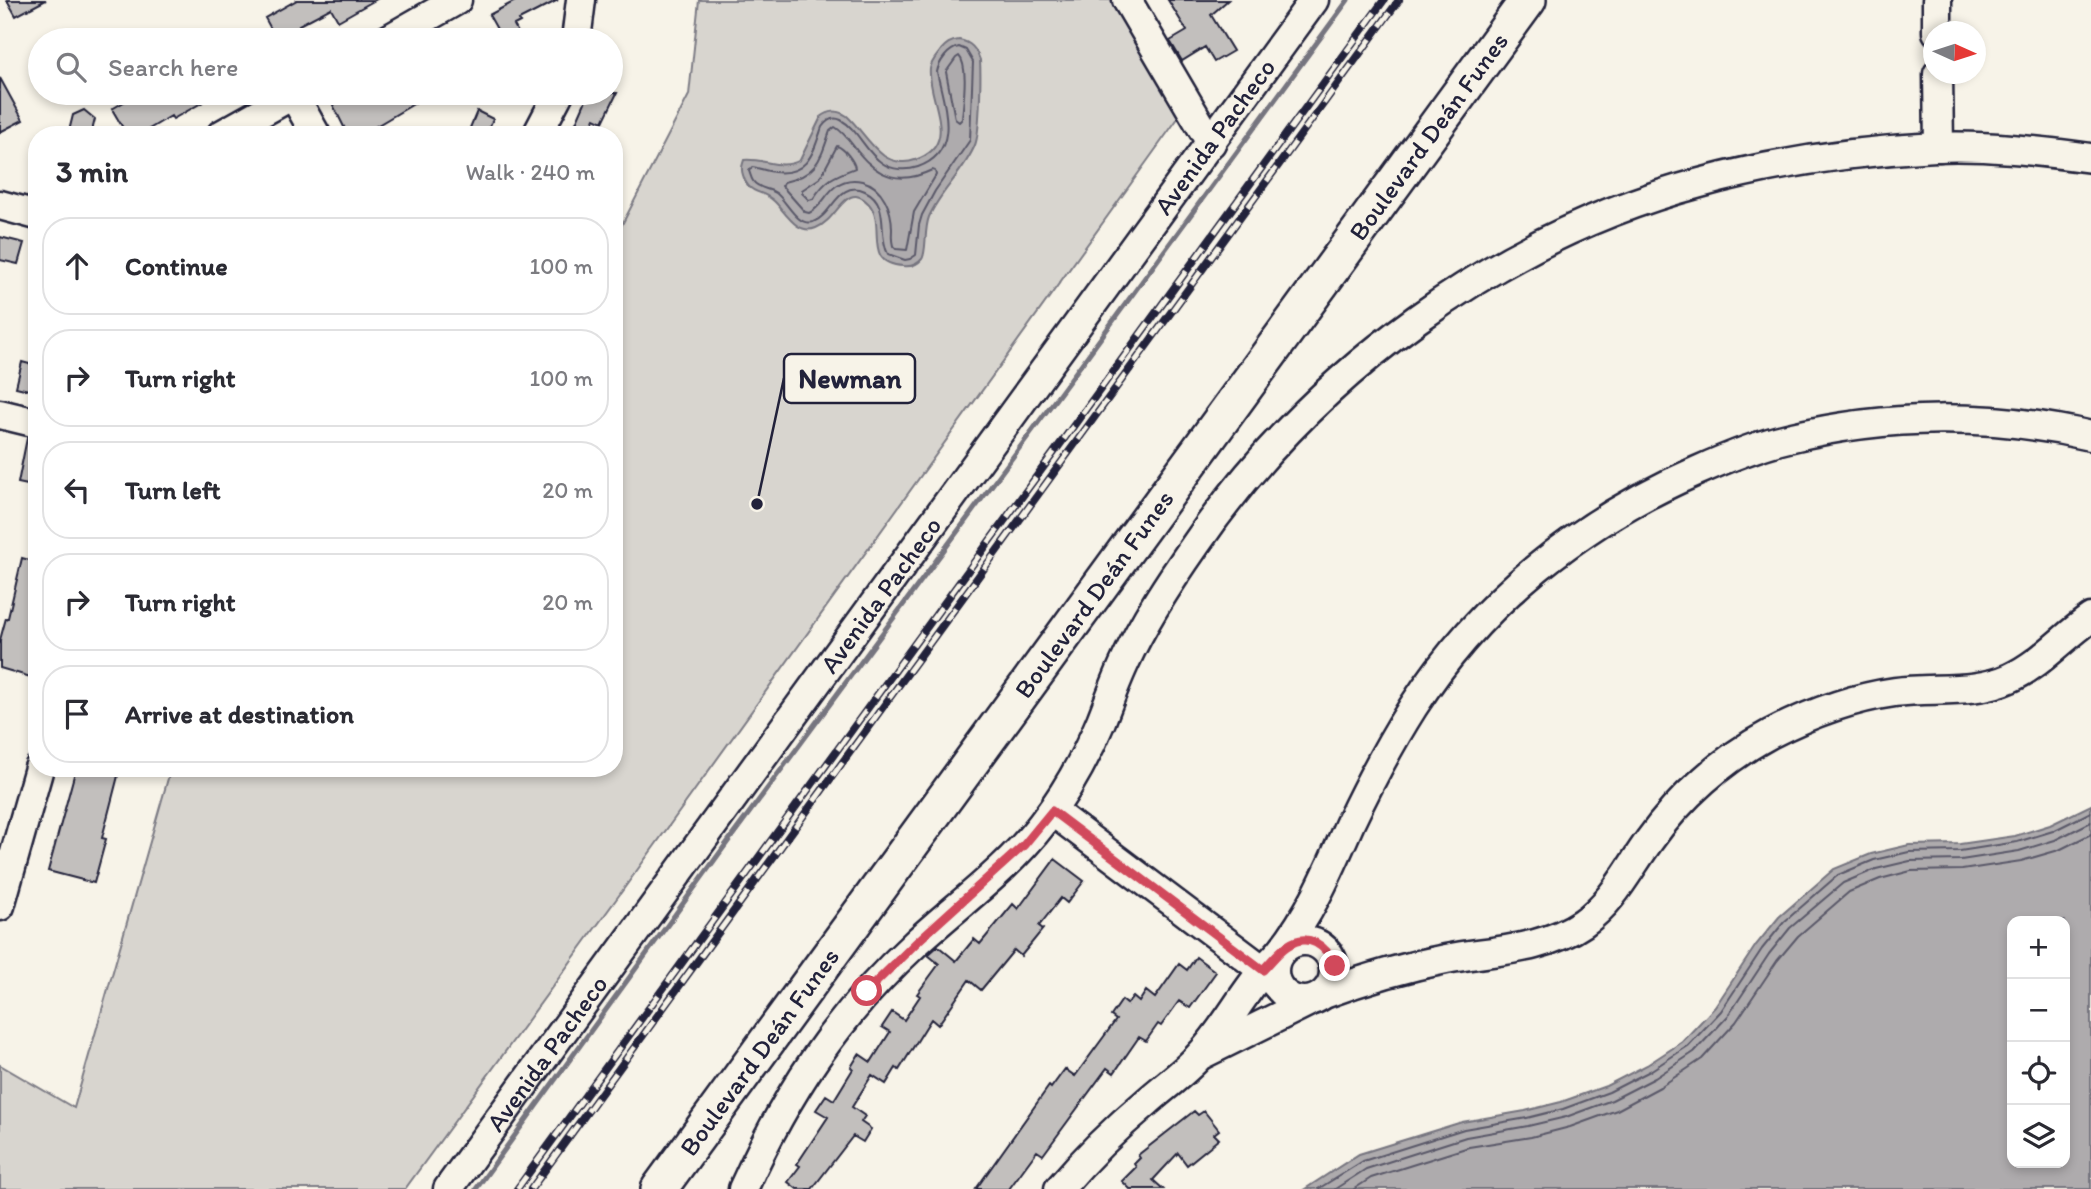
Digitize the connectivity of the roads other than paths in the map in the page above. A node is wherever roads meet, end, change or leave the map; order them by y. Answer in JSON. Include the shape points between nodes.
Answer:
{"nodes":[{"id":1,"x":457,"y":0,"type":"edge"},
{"id":2,"x":581,"y":0,"type":"edge"},
{"id":3,"x":1127,"y":0,"type":"edge"},
{"id":4,"x":1314,"y":0,"type":"edge"},
{"id":5,"x":1504,"y":0,"type":"edge"},
{"id":6,"x":1528,"y":0,"type":"edge"},
{"id":7,"x":1937,"y":0,"type":"edge"},
{"id":8,"x":1937,"y":21,"type":"edge"},
{"id":9,"x":408,"y":28,"type":"edge"},
{"id":10,"x":578,"y":28,"type":"edge"},
{"id":11,"x":1938,"y":84,"type":"edge"},
{"id":12,"x":273,"y":105,"type":"edge"},
{"id":13,"x":300,"y":105,"type":"edge"},
{"id":14,"x":553,"y":105,"type":"edge"},
{"id":15,"x":236,"y":126,"type":"edge"},
{"id":16,"x":311,"y":126,"type":"edge"},
{"id":17,"x":542,"y":126,"type":"edge"},
{"id":18,"x":1211,"y":144,"type":"junction"},
{"id":19,"x":1939,"y":147,"type":"junction"},
{"id":20,"x":2091,"y":158,"type":"edge"},
{"id":21,"x":0,"y":205,"type":"edge"},
{"id":22,"x":28,"y":213,"type":"edge"},
{"id":23,"x":0,"y":414,"type":"edge"},
{"id":24,"x":28,"y":421,"type":"edge"},
{"id":25,"x":2091,"y":436,"type":"edge"},
{"id":26,"x":2091,"y":618,"type":"edge"},
{"id":27,"x":36,"y":777,"type":"edge"},
{"id":28,"x":1052,"y":811,"type":"junction"},
{"id":29,"x":1314,"y":903,"type":"junction"},
{"id":30,"x":0,"y":906,"type":"edge"},
{"id":31,"x":1327,"y":952,"type":"junction"},
{"id":32,"x":1274,"y":970,"type":"junction"},
{"id":33,"x":1368,"y":978,"type":"junction"},
{"id":34,"x":1316,"y":998,"type":"junction"},
{"id":35,"x":1200,"y":1055,"type":"junction"},
{"id":36,"x":448,"y":1189,"type":"edge"},
{"id":37,"x":638,"y":1189,"type":"edge"},
{"id":38,"x":659,"y":1189,"type":"edge"},
{"id":39,"x":743,"y":1189,"type":"edge"},
{"id":40,"x":1059,"y":1189,"type":"edge"}],
"edges":[{"from":1,"to":9,"type":"street"},
{"from":2,"to":10,"type":"street"},
{"from":3,"to":18,"type":"street"},
{"from":4,"to":18,"type":"street","name":"Avenida Pacheco"},
{"from":5,"to":37,"type":"main road","name":"Boulevard Deán Funes"},
{"from":6,"to":38,"type":"main road","name":"Boulevard Deán Funes"},
{"from":7,"to":8,"type":"street"},
{"from":11,"to":19,"type":"street"},
{"from":12,"to":15,"type":"street"},
{"from":13,"to":16,"type":"street"},
{"from":14,"to":17,"type":"street"},
{"from":18,"to":36,"type":"street","name":"Avenida Pacheco"},
{"from":19,"to":20,"type":"street","via":[[2024,149]]},
{"from":19,"to":28,"type":"street","via":[[1851,153],[1775,166],[1698,183],[1631,206],[1562,234],[1485,275],[1372,353],[1275,445],[1197,542],[1155,606],[1086,754]]},
{"from":21,"to":22,"type":"street"},
{"from":23,"to":24,"type":"street"},
{"from":25,"to":29,"type":"street","via":[[2043,426],[1937,419],[1836,429],[1732,455],[1669,482],[1607,517],[1526,577],[1451,653],[1382,757]]},
{"from":26,"to":33,"type":"street","via":[[2009,679],[1862,699],[1802,719],[1738,752],[1677,807],[1605,904],[1564,934],[1509,950]]},
{"from":27,"to":30,"type":"street"},
{"from":28,"to":32,"type":"street"},
{"from":28,"to":39,"type":"street","via":[[1024,845],[918,941],[834,1030],[785,1104]]},
{"from":29,"to":31,"type":"street","via":[[1316,934]]},
{"from":29,"to":32,"type":"street"},
{"from":31,"to":32,"type":"street","via":[[1305,940],[1287,946]]},
{"from":31,"to":33,"type":"street"},
{"from":31,"to":34,"type":"street","via":[[1335,966],[1334,977],[1331,986]]},
{"from":32,"to":34,"type":"street","via":[[1291,999]]},
{"from":32,"to":35,"type":"street"},
{"from":33,"to":34,"type":"street"},
{"from":34,"to":35,"type":"street"},
{"from":35,"to":40,"type":"street","via":[[1118,1127]]}]}
